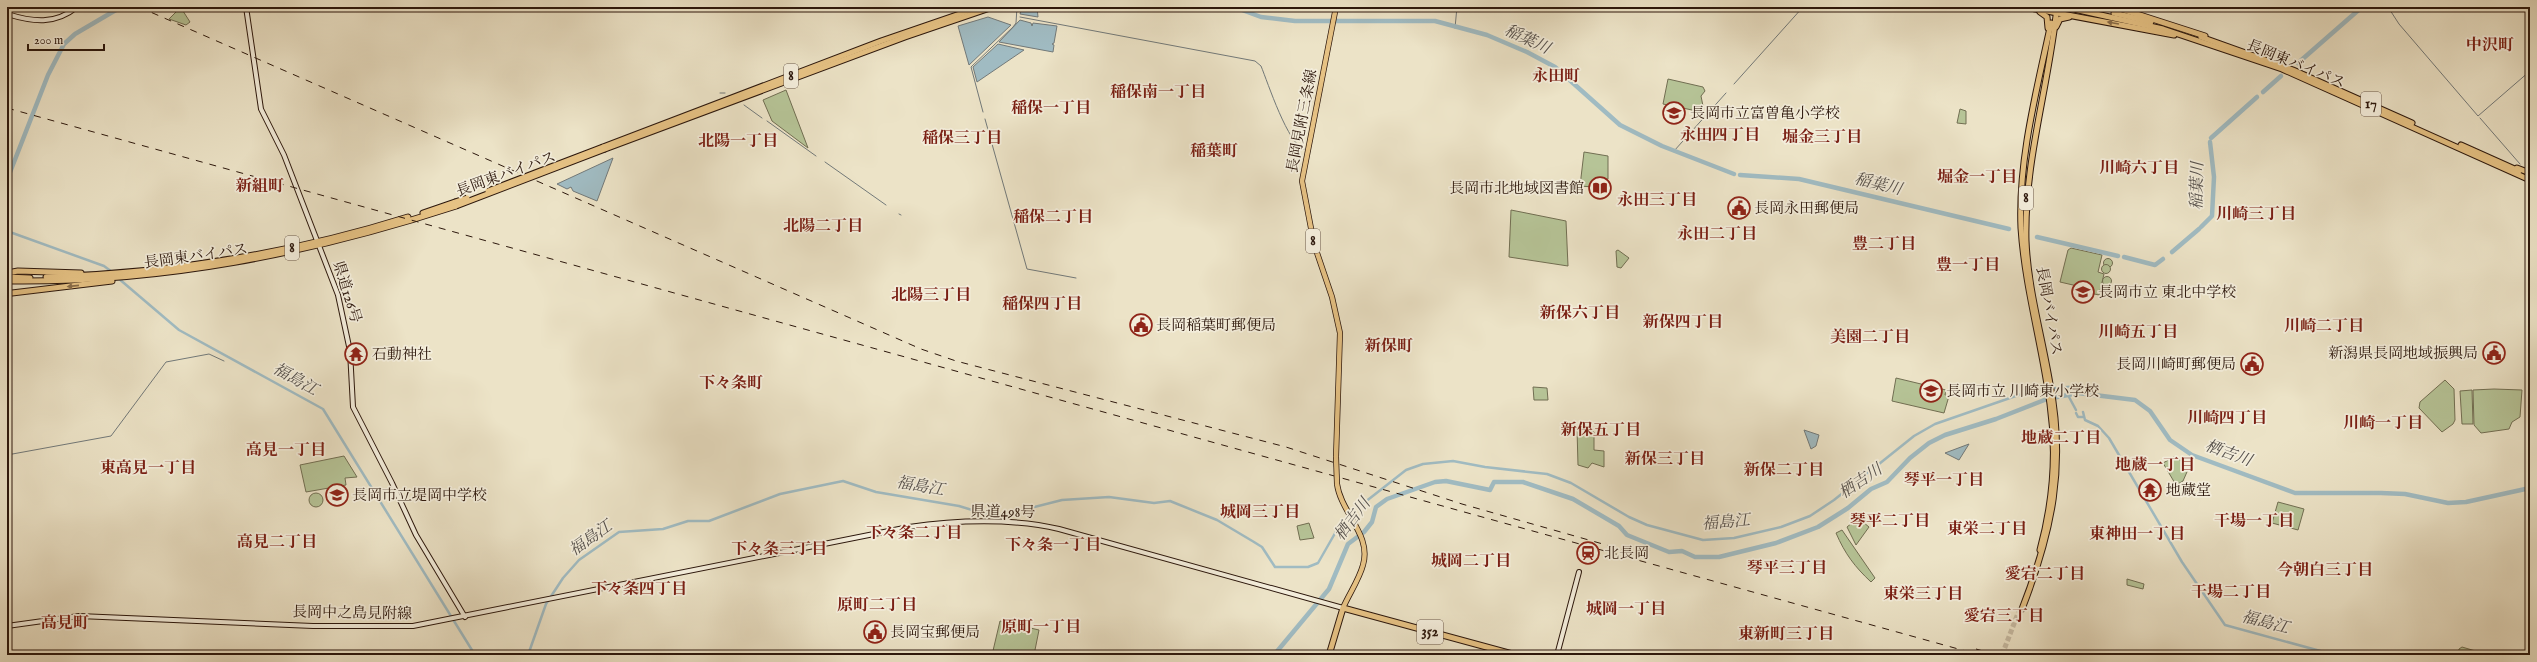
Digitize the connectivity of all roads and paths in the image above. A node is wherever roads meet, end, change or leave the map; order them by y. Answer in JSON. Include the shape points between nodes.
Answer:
{"nodes":[{"id":1,"x":77,"y":7,"type":"edge"},
{"id":2,"x":246,"y":7,"type":"edge"},
{"id":3,"x":980,"y":7,"type":"edge"},
{"id":4,"x":993,"y":7,"type":"edge"},
{"id":5,"x":1336,"y":7,"type":"edge"},
{"id":6,"x":2025,"y":7,"type":"edge"},
{"id":7,"x":2065,"y":7,"type":"edge"},
{"id":8,"x":2084,"y":7,"type":"edge"},
{"id":9,"x":2115,"y":7,"type":"edge"},
{"id":10,"x":2055,"y":9,"type":"edge"},
{"id":11,"x":7,"y":14,"type":"edge"},
{"id":12,"x":2082,"y":18,"type":"junction"},
{"id":13,"x":2220,"y":46,"type":"junction"},
{"id":14,"x":2236,"y":48,"type":"junction"},
{"id":15,"x":2047,"y":50,"type":"junction"},
{"id":16,"x":2436,"y":138,"type":"junction"},
{"id":17,"x":604,"y":148,"type":"junction"},
{"id":18,"x":2482,"y":154,"type":"junction"},
{"id":19,"x":2530,"y":173,"type":"edge"},
{"id":20,"x":2530,"y":176,"type":"edge"},
{"id":21,"x":2530,"y":180,"type":"edge"},
{"id":22,"x":2530,"y":183,"type":"edge"},
{"id":23,"x":319,"y":244,"type":"junction"},
{"id":24,"x":7,"y":273,"type":"edge"},
{"id":25,"x":152,"y":273,"type":"junction"},
{"id":26,"x":128,"y":275,"type":"junction"},
{"id":27,"x":7,"y":277,"type":"edge"},
{"id":28,"x":107,"y":277,"type":"junction"},
{"id":29,"x":13,"y":279,"type":"junction"},
{"id":30,"x":7,"y":281,"type":"edge"},
{"id":31,"x":12,"y":293,"type":"dead end"},
{"id":32,"x":716,"y":566,"type":"joint"},
{"id":33,"x":1579,"y":572,"type":"dead end"},
{"id":34,"x":1343,"y":608,"type":"junction"},
{"id":35,"x":2021,"y":608,"type":"tunnel mouth"},
{"id":36,"x":465,"y":616,"type":"junction"},
{"id":37,"x":7,"y":626,"type":"edge"},
{"id":38,"x":1329,"y":655,"type":"edge"},
{"id":39,"x":1516,"y":655,"type":"edge"},
{"id":40,"x":1557,"y":655,"type":"edge"}],
"edges":[{"from":1,"to":11,"type":"main road","via":[[63,16],[44,21],[26,20]]},
{"from":2,"to":23,"type":"main road","name":"県道126号","via":[[262,109],[284,155]]},
{"from":3,"to":17,"type":"highway","name":"長岡東バイパス","number":"8","via":[[881,41]]},
{"from":4,"to":17,"type":"highway","name":"長岡東バイパス","number":"8"},
{"from":5,"to":34,"type":"main road","name":"長岡見附三条線","number":"8","bridge":true,"via":[[1302,187],[1314,244],[1332,297],[1340,332],[1337,484],[1342,504],[1364,544],[1362,568]]},
{"from":6,"to":10,"type":"highway"},
{"from":6,"to":15,"type":"highway","via":[[2041,12],[2047,17]]},
{"from":7,"to":13,"type":"highway","name":"長岡東バイパス","number":"17","via":[[2144,24]]},
{"from":8,"to":14,"type":"highway","name":"長岡東バイパス","number":"17","via":[[2143,20]]},
{"from":9,"to":14,"type":"highway","number":"17"},
{"from":10,"to":12,"type":"highway","number":"17"},
{"from":10,"to":15,"type":"highway","name":"長岡バイパス","number":"8"},
{"from":13,"to":12,"type":"highway","number":"17","one_way":true},
{"from":12,"to":15,"type":"highway","via":[[2060,19]]},
{"from":13,"to":16,"type":"highway","name":"長岡東バイパス","number":"17","via":[[2302,78]]},
{"from":14,"to":18,"type":"highway","name":"長岡東バイパス","number":"17","via":[[2305,75]]},
{"from":15,"to":35,"type":"highway","name":"長岡バイパス","number":"8","via":[[2026,151],[2021,214],[2028,295],[2053,412],[2054,462],[2048,513]]},
{"from":16,"to":21,"type":"highway","name":"長岡東バイパス","number":"17"},
{"from":16,"to":22,"type":"highway","number":"17"},
{"from":17,"to":23,"type":"highway","name":"長岡東バイパス","number":"8","bridge":true,"via":[[455,204]]},
{"from":18,"to":19,"type":"highway","number":"17"},
{"from":18,"to":20,"type":"highway","name":"長岡東バイパス","number":"17"},
{"from":23,"to":25,"type":"highway","name":"長岡東バイパス","number":"8","via":[[225,265]]},
{"from":23,"to":36,"type":"main road","name":"県道126号","via":[[338,295],[346,326],[350,351],[351,398],[355,412],[416,535]]},
{"from":24,"to":28,"type":"highway","via":[[18,271]]},
{"from":25,"to":26,"type":"highway","name":"長岡東バイパス","number":"8"},
{"from":25,"to":26,"type":"highway"},
{"from":26,"to":28,"type":"highway","name":"長岡東バイパス","number":"8"},
{"from":26,"to":28,"type":"highway"},
{"from":27,"to":29,"type":"highway","name":"長岡東バイパス","number":"8"},
{"from":28,"to":29,"type":"highway","name":"長岡東バイパス","number":"8"},
{"from":28,"to":31,"type":"highway","one_way":true},
{"from":29,"to":30,"type":"highway","name":"長岡東バイパス","number":"8"},
{"from":32,"to":34,"type":"main road","name":"県道498号","via":[[925,524],[1023,522],[1059,528]]},
{"from":32,"to":36,"type":"main road","name":"長岡中之島見附線"},
{"from":33,"to":40,"type":"main road"},
{"from":34,"to":38,"type":"highway"},
{"from":34,"to":39,"type":"highway","number":"352"},
{"from":36,"to":37,"type":"main road","name":"長岡中之島見附線","via":[[420,626],[393,628],[79,616]]}]}
